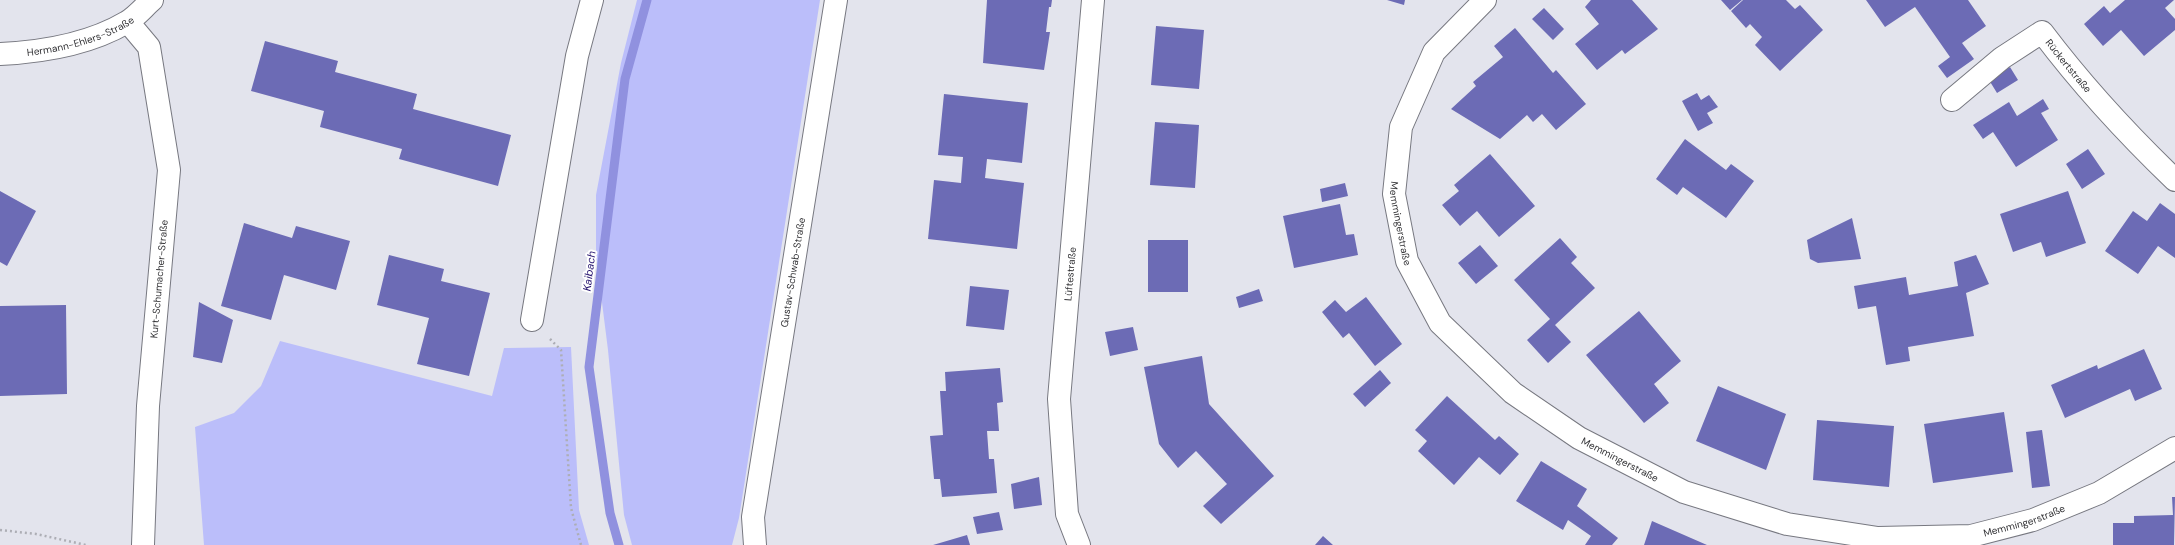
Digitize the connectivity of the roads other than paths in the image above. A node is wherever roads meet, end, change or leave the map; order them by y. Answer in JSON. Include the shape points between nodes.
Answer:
{"nodes":[{"id":1,"x":152,"y":0,"type":"edge"},
{"id":2,"x":592,"y":0,"type":"edge"},
{"id":3,"x":836,"y":0,"type":"edge"},
{"id":4,"x":1093,"y":0,"type":"edge"},
{"id":5,"x":1485,"y":0,"type":"edge"},
{"id":6,"x":128,"y":22,"type":"junction"},
{"id":7,"x":0,"y":54,"type":"edge"},
{"id":8,"x":1952,"y":100,"type":"dead end"},
{"id":9,"x":2175,"y":180,"type":"edge"},
{"id":10,"x":532,"y":320,"type":"road end"},
{"id":11,"x":2175,"y":448,"type":"edge"},
{"id":12,"x":143,"y":545,"type":"edge"},
{"id":13,"x":756,"y":545,"type":"edge"},
{"id":14,"x":1079,"y":545,"type":"edge"}],
"edges":[{"from":1,"to":6,"type":"street","name":"Hermann-Ehlers-Straße"},
{"from":2,"to":10,"type":"street","via":[[577,56]]},
{"from":3,"to":13,"type":"street","name":"Gustav-Schwab-Straße","via":[[753,516]]},
{"from":4,"to":14,"type":"street","name":"Lüftestraße","via":[[1059,399],[1067,514]]},
{"from":5,"to":11,"type":"street","name":"Memmingerstraße","via":[[1434,52],[1401,127],[1394,194],[1407,261],[1440,323],[1513,393],[1579,438],[1684,492],[1788,524],[1878,538],[1971,536],[2033,520],[2099,493]]},
{"from":6,"to":7,"type":"street","name":"Hermann-Ehlers-Straße","via":[[93,38],[54,47]]},
{"from":6,"to":12,"type":"street","name":"Kurt-Schumacher-Straße","via":[[149,47],[169,170],[148,406]]},
{"from":8,"to":9,"type":"street","name":"Rückertstraße","via":[[2002,58],[2042,32],[2067,65],[2131,138]]}]}
